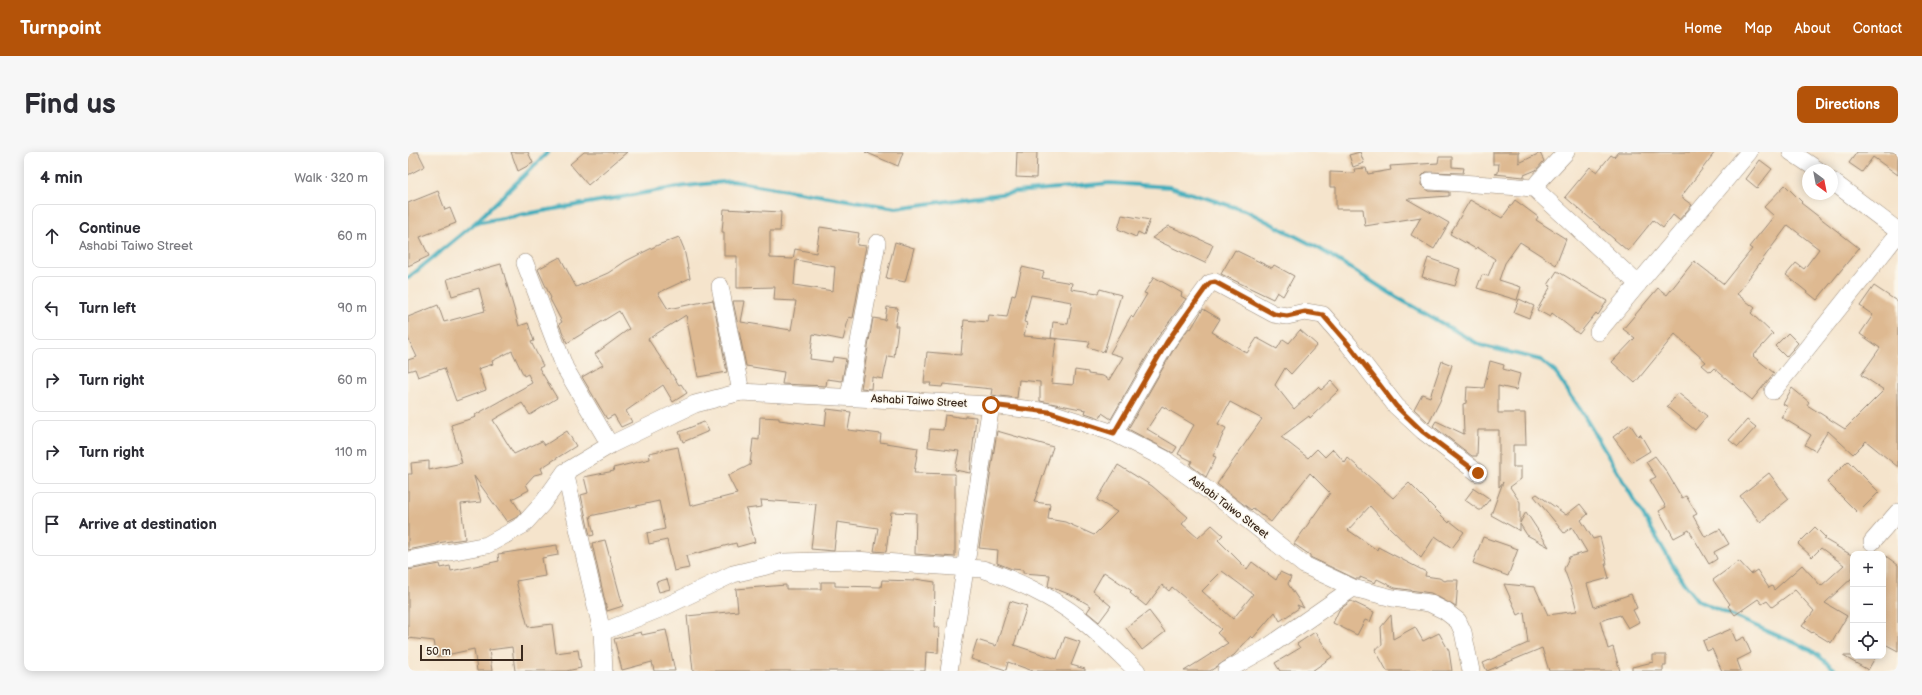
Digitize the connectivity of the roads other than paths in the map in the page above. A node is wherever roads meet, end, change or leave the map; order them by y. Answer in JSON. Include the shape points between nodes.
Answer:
{"nodes":[{"id":1,"x":1566,"y":152,"type":"edge"},
{"id":2,"x":1749,"y":152,"type":"edge"},
{"id":3,"x":1791,"y":152,"type":"edge"},
{"id":4,"x":1809,"y":164,"type":"edge"},
{"id":5,"x":1430,"y":181,"type":"dead end"},
{"id":6,"x":1838,"y":186,"type":"edge"},
{"id":7,"x":1534,"y":188,"type":"junction"},
{"id":8,"x":1898,"y":232,"type":"edge"},
{"id":9,"x":878,"y":243,"type":"dead end"},
{"id":10,"x":525,"y":262,"type":"dead end"},
{"id":11,"x":1638,"y":284,"type":"junction"},
{"id":12,"x":720,"y":286,"type":"dead end"},
{"id":13,"x":1598,"y":332,"type":"dead end"},
{"id":14,"x":1773,"y":391,"type":"dead end"},
{"id":15,"x":741,"y":392,"type":"junction"},
{"id":16,"x":849,"y":397,"type":"junction"},
{"id":17,"x":991,"y":405,"type":"junction"},
{"id":18,"x":1114,"y":433,"type":"junction"},
{"id":19,"x":610,"y":445,"type":"junction"},
{"id":20,"x":565,"y":472,"type":"junction"},
{"id":21,"x":1478,"y":473,"type":"dead end"},
{"id":22,"x":1898,"y":512,"type":"edge"},
{"id":23,"x":1872,"y":542,"type":"dead end"},
{"id":24,"x":408,"y":560,"type":"edge"},
{"id":25,"x":966,"y":568,"type":"junction"},
{"id":26,"x":1353,"y":588,"type":"junction"},
{"id":27,"x":602,"y":632,"type":"junction"},
{"id":28,"x":604,"y":671,"type":"edge"},
{"id":29,"x":949,"y":671,"type":"edge"},
{"id":30,"x":1137,"y":671,"type":"edge"},
{"id":31,"x":1226,"y":671,"type":"edge"},
{"id":32,"x":1471,"y":671,"type":"edge"}],
"edges":[{"from":1,"to":7,"type":"street"},
{"from":2,"to":11,"type":"street"},
{"from":3,"to":4,"type":"street"},
{"from":5,"to":7,"type":"street"},
{"from":6,"to":8,"type":"street"},
{"from":7,"to":11,"type":"street"},
{"from":8,"to":14,"type":"street"},
{"from":9,"to":16,"type":"street"},
{"from":10,"to":19,"type":"street","via":[[565,368]]},
{"from":11,"to":13,"type":"street"},
{"from":12,"to":15,"type":"street"},
{"from":15,"to":16,"type":"street","name":"Ashabi Taiwo Street"},
{"from":15,"to":19,"type":"street","name":"Ashabi Taiwo Street","via":[[694,404]]},
{"from":16,"to":17,"type":"street","name":"Ashabi Taiwo Street"},
{"from":17,"to":18,"type":"street","name":"Ashabi Taiwo Street","via":[[1049,412]]},
{"from":17,"to":25,"type":"street"},
{"from":18,"to":21,"type":"street","via":[[1167,342],[1207,286],[1215,282],[1274,314],[1287,316],[1305,312],[1323,315],[1396,406],[1422,431]]},
{"from":18,"to":26,"type":"street","name":"Ashabi Taiwo Street","via":[[1163,458],[1234,509],[1304,565]]},
{"from":19,"to":20,"type":"street","name":"Ashabi Taiwo Street"},
{"from":20,"to":24,"type":"street","name":"Ashabi Taiwo Street","via":[[523,525],[487,545]]},
{"from":20,"to":27,"type":"street"},
{"from":22,"to":23,"type":"street"},
{"from":25,"to":27,"type":"street","via":[[855,560],[784,562],[733,574],[662,608]]},
{"from":25,"to":29,"type":"street"},
{"from":25,"to":30,"type":"street","via":[[997,573],[1060,604],[1079,617]]},
{"from":26,"to":31,"type":"street","via":[[1265,649]]},
{"from":26,"to":32,"type":"street","name":"Ashabi Taiwo Street","via":[[1393,598],[1429,603],[1445,611],[1458,621],[1463,632]]},
{"from":27,"to":28,"type":"street"}]}
